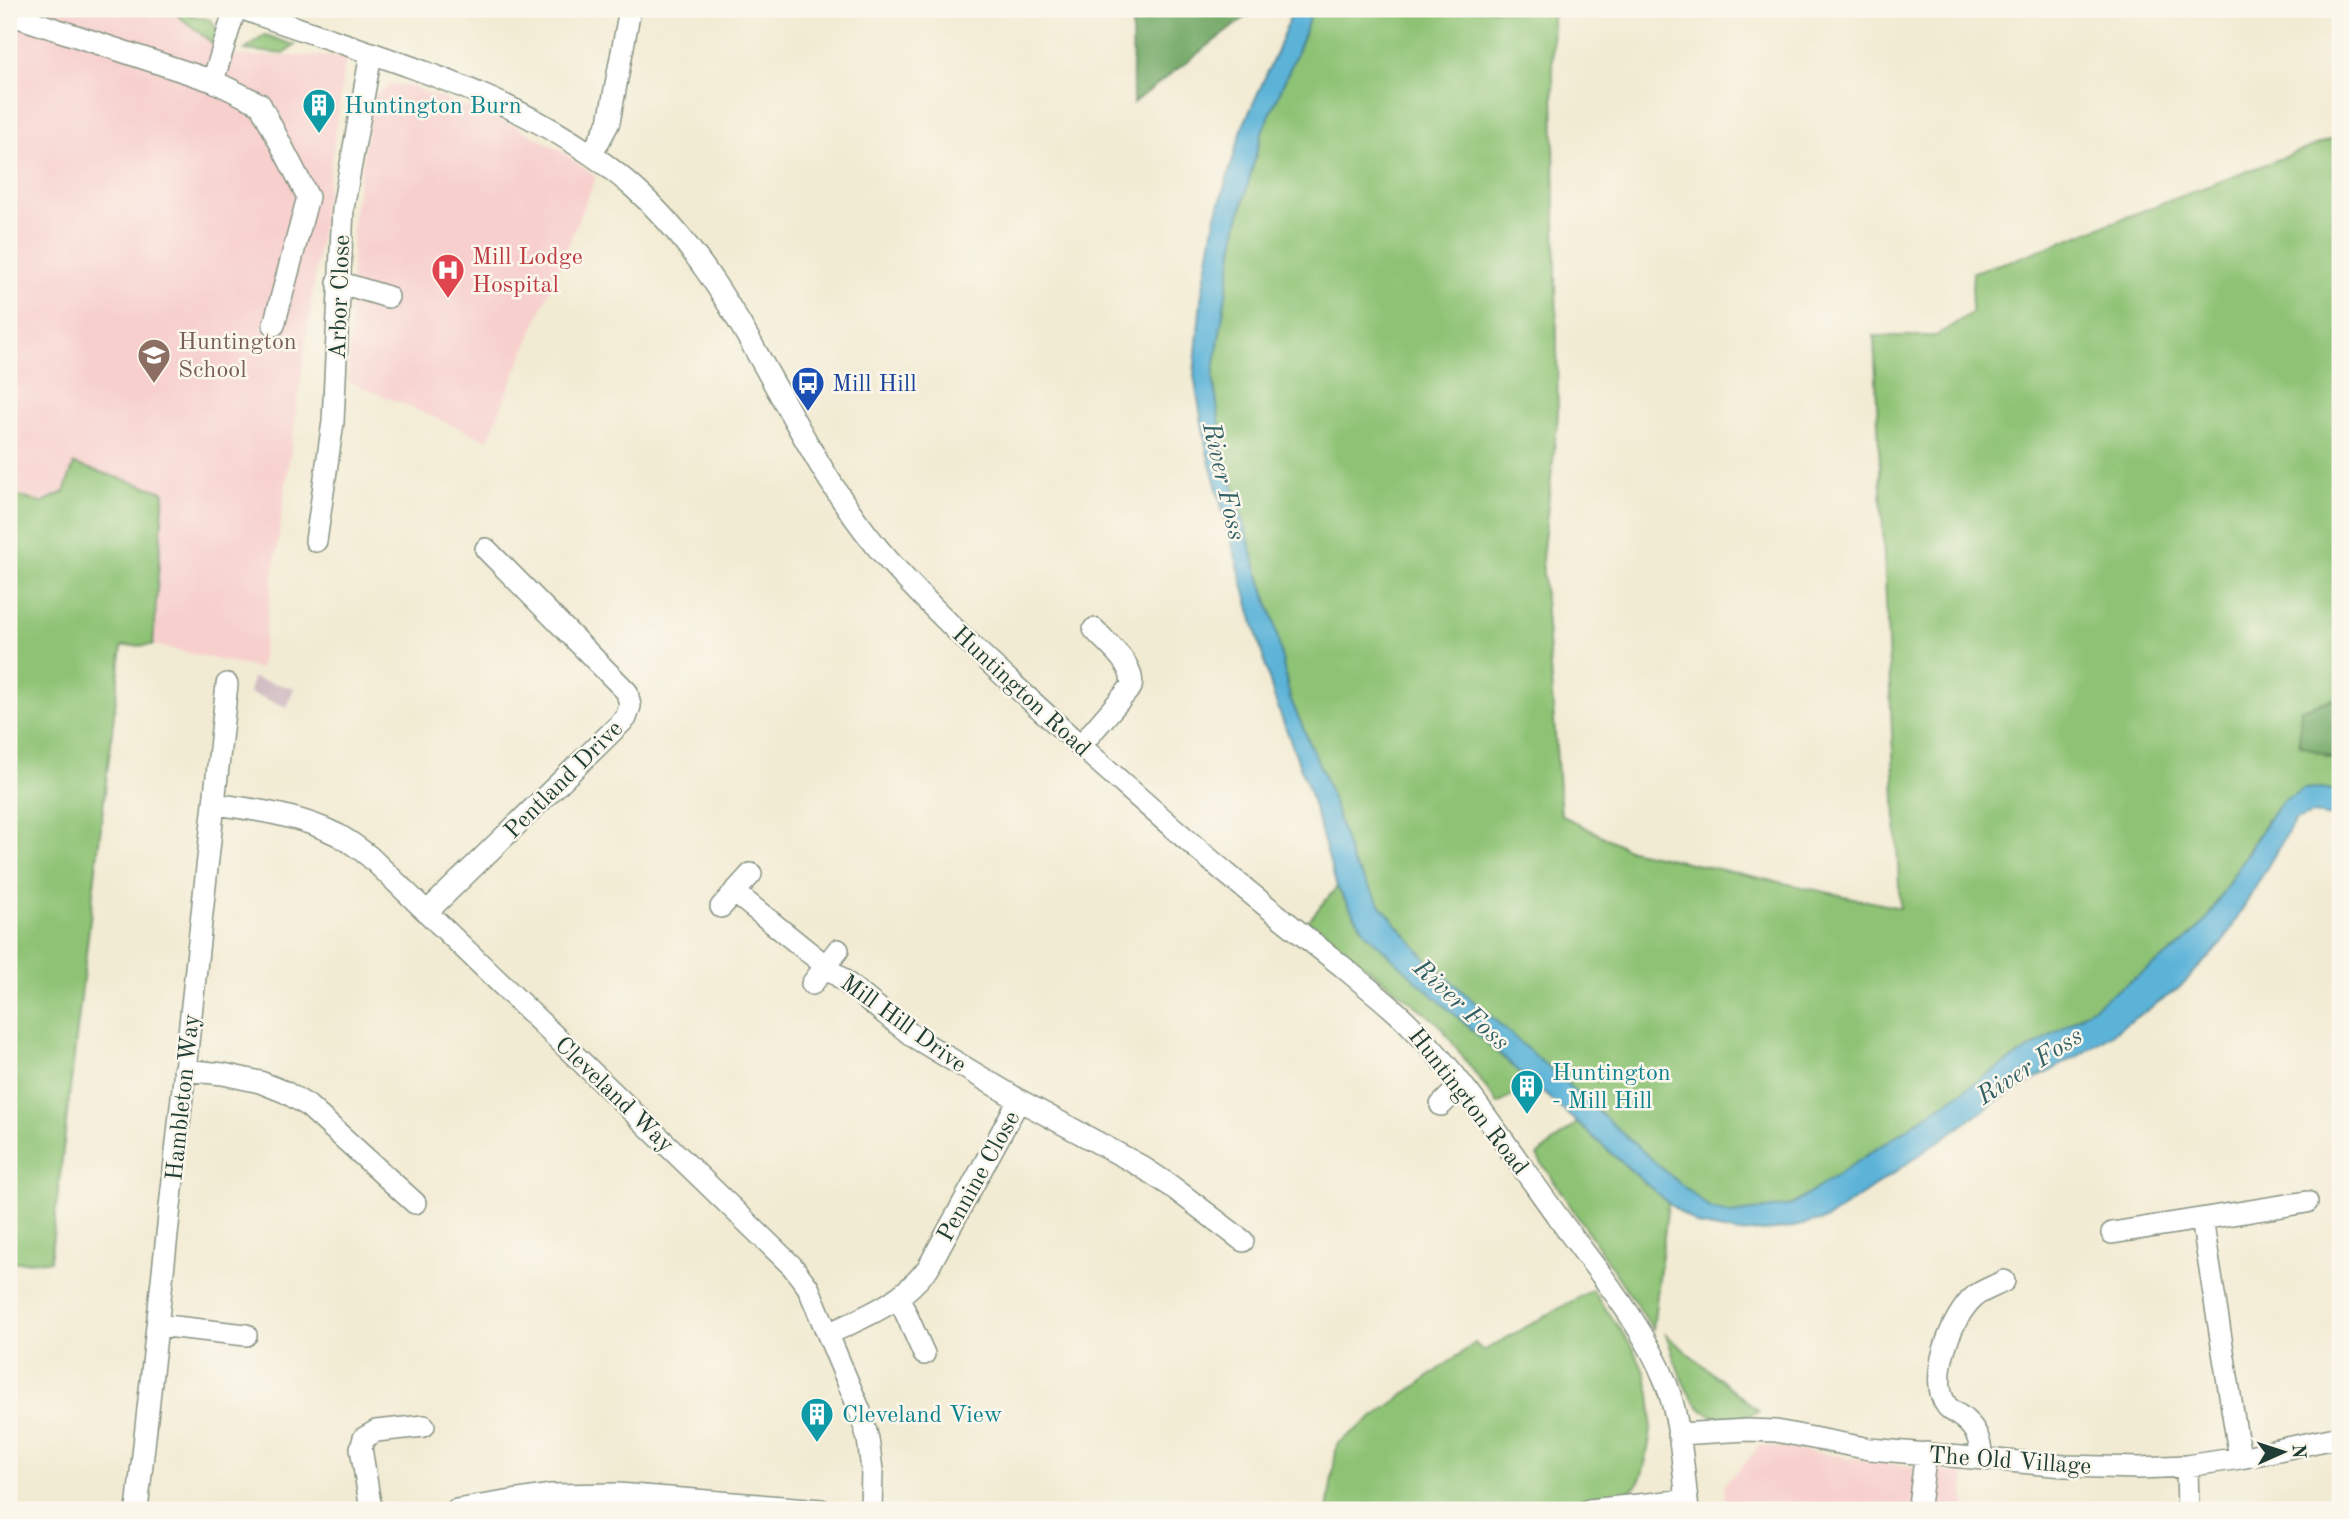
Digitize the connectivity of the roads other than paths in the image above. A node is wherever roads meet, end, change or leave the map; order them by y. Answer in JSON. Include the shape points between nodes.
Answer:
{"nodes":[{"id":1,"x":234,"y":9,"type":"edge"},
{"id":2,"x":243,"y":9,"type":"edge"},
{"id":3,"x":630,"y":9,"type":"edge"},
{"id":4,"x":9,"y":14,"type":"edge"},
{"id":5,"x":371,"y":54,"type":"junction"},
{"id":6,"x":213,"y":81,"type":"junction"},
{"id":7,"x":592,"y":154,"type":"junction"},
{"id":8,"x":338,"y":282,"type":"junction"},
{"id":9,"x":388,"y":297,"type":"dead end"},
{"id":10,"x":274,"y":325,"type":"dead end"},
{"id":11,"x":316,"y":541,"type":"dead end"},
{"id":12,"x":486,"y":549,"type":"dead end"},
{"id":13,"x":1094,"y":629,"type":"dead end"},
{"id":14,"x":227,"y":684,"type":"dead end"},
{"id":15,"x":1081,"y":745,"type":"junction"},
{"id":16,"x":214,"y":804,"type":"junction"},
{"id":17,"x":751,"y":874,"type":"dead end"},
{"id":18,"x":427,"y":912,"type":"junction"},
{"id":19,"x":832,"y":958,"type":"junction"},
{"id":20,"x":811,"y":984,"type":"dead end"},
{"id":21,"x":184,"y":1070,"type":"junction"},
{"id":22,"x":1461,"y":1085,"type":"junction"},
{"id":23,"x":1019,"y":1100,"type":"junction"},
{"id":24,"x":1441,"y":1105,"type":"dead end"},
{"id":25,"x":2307,"y":1202,"type":"dead end"},
{"id":26,"x":415,"y":1203,"type":"dead end"},
{"id":27,"x":2202,"y":1219,"type":"junction"},
{"id":28,"x":2112,"y":1233,"type":"dead end"},
{"id":29,"x":1243,"y":1241,"type":"dead end"},
{"id":30,"x":2004,"y":1281,"type":"dead end"},
{"id":31,"x":899,"y":1298,"type":"junction"},
{"id":32,"x":157,"y":1325,"type":"junction"},
{"id":33,"x":828,"y":1334,"type":"junction"},
{"id":34,"x":246,"y":1335,"type":"dead end"},
{"id":35,"x":924,"y":1354,"type":"dead end"},
{"id":36,"x":424,"y":1426,"type":"dead end"},
{"id":37,"x":1678,"y":1434,"type":"junction"},
{"id":38,"x":2340,"y":1437,"type":"edge"},
{"id":39,"x":1926,"y":1453,"type":"junction"},
{"id":40,"x":1982,"y":1458,"type":"junction"},
{"id":41,"x":2240,"y":1458,"type":"junction"},
{"id":42,"x":2187,"y":1466,"type":"junction"},
{"id":43,"x":657,"y":1504,"type":"edge"},
{"id":44,"x":1688,"y":1505,"type":"edge"},
{"id":45,"x":1919,"y":1505,"type":"dead end"},
{"id":46,"x":753,"y":1507,"type":"edge"},
{"id":47,"x":480,"y":1508,"type":"edge"},
{"id":48,"x":137,"y":1510,"type":"edge"},
{"id":49,"x":371,"y":1510,"type":"edge"},
{"id":50,"x":456,"y":1510,"type":"edge"},
{"id":51,"x":821,"y":1510,"type":"edge"},
{"id":52,"x":871,"y":1510,"type":"edge"},
{"id":53,"x":1589,"y":1510,"type":"edge"},
{"id":54,"x":2188,"y":1510,"type":"edge"}],
"edges":[{"from":1,"to":6,"type":"street"},
{"from":2,"to":5,"type":"street","name":"Huntington Road"},
{"from":3,"to":7,"type":"street","via":[[609,122]]},
{"from":4,"to":6,"type":"street"},
{"from":5,"to":7,"type":"street","name":"Huntington Road","via":[[513,108]]},
{"from":5,"to":8,"type":"street","name":"Arbor Close","via":[[343,208]]},
{"from":6,"to":10,"type":"street","via":[[260,104],[308,197]]},
{"from":7,"to":15,"type":"street","name":"Huntington Road","via":[[668,221],[701,264],[819,461],[887,558],[982,657]]},
{"from":8,"to":9,"type":"street"},
{"from":8,"to":11,"type":"street","name":"Arbor Close","via":[[333,422]]},
{"from":12,"to":18,"type":"street","name":"Pentland Drive","via":[[627,692],[630,706],[626,718]]},
{"from":13,"to":15,"type":"street","via":[[1130,670],[1132,682]]},
{"from":14,"to":16,"type":"street","name":"Hambleton Way"},
{"from":15,"to":22,"type":"street","name":"Huntington Road","via":[[1226,873],[1402,1016]]},
{"from":16,"to":18,"type":"street","name":"Cleveland Way","via":[[276,813],[339,835],[370,857]]},
{"from":16,"to":21,"type":"street","name":"Hambleton Way"},
{"from":17,"to":19,"type":"street","name":"Mill Hill Drive","via":[[728,900]]},
{"from":18,"to":33,"type":"street","name":"Cleveland Way","via":[[792,1266],[808,1287]]},
{"from":19,"to":20,"type":"street","name":"Mill Hill Drive"},
{"from":19,"to":23,"type":"street","name":"Mill Hill Drive","via":[[914,1037]]},
{"from":21,"to":26,"type":"street","via":[[223,1074],[285,1092],[307,1105]]},
{"from":21,"to":32,"type":"street","name":"Hambleton Way"},
{"from":22,"to":24,"type":"street"},
{"from":22,"to":37,"type":"street","name":"Huntington Road","via":[[1652,1350]]},
{"from":23,"to":29,"type":"street","name":"Pennine Close","via":[[1139,1165]]},
{"from":23,"to":31,"type":"street","name":"Pennine Close","via":[[928,1268]]},
{"from":25,"to":27,"type":"street"},
{"from":27,"to":28,"type":"street"},
{"from":27,"to":41,"type":"street"},
{"from":30,"to":40,"type":"street","via":[[1974,1297],[1953,1323],[1941,1361],[1940,1392],[1948,1408],[1978,1434]]},
{"from":31,"to":33,"type":"street","name":"Pennine Close"},
{"from":31,"to":35,"type":"street"},
{"from":32,"to":34,"type":"street"},
{"from":32,"to":48,"type":"street","name":"Hambleton Way"},
{"from":33,"to":52,"type":"street","name":"Cleveland Way","via":[[868,1439]]},
{"from":36,"to":49,"type":"street","via":[[376,1431],[364,1438],[361,1448]]},
{"from":37,"to":39,"type":"street","name":"The Old Village","via":[[1776,1431],[1870,1449]]},
{"from":37,"to":44,"type":"street","name":"Huntington Road"},
{"from":38,"to":41,"type":"street","name":"The Old Village"},
{"from":39,"to":40,"type":"street","name":"The Old Village"},
{"from":39,"to":45,"type":"street"},
{"from":40,"to":42,"type":"street","name":"The Old Village","via":[[2095,1467]]},
{"from":41,"to":42,"type":"street","name":"The Old Village"},
{"from":42,"to":54,"type":"street"},
{"from":43,"to":46,"type":"street"},
{"from":43,"to":47,"type":"street","via":[[618,1494],[550,1495]]},
{"from":44,"to":53,"type":"street"},
{"from":46,"to":51,"type":"street"},
{"from":47,"to":50,"type":"street"}]}
